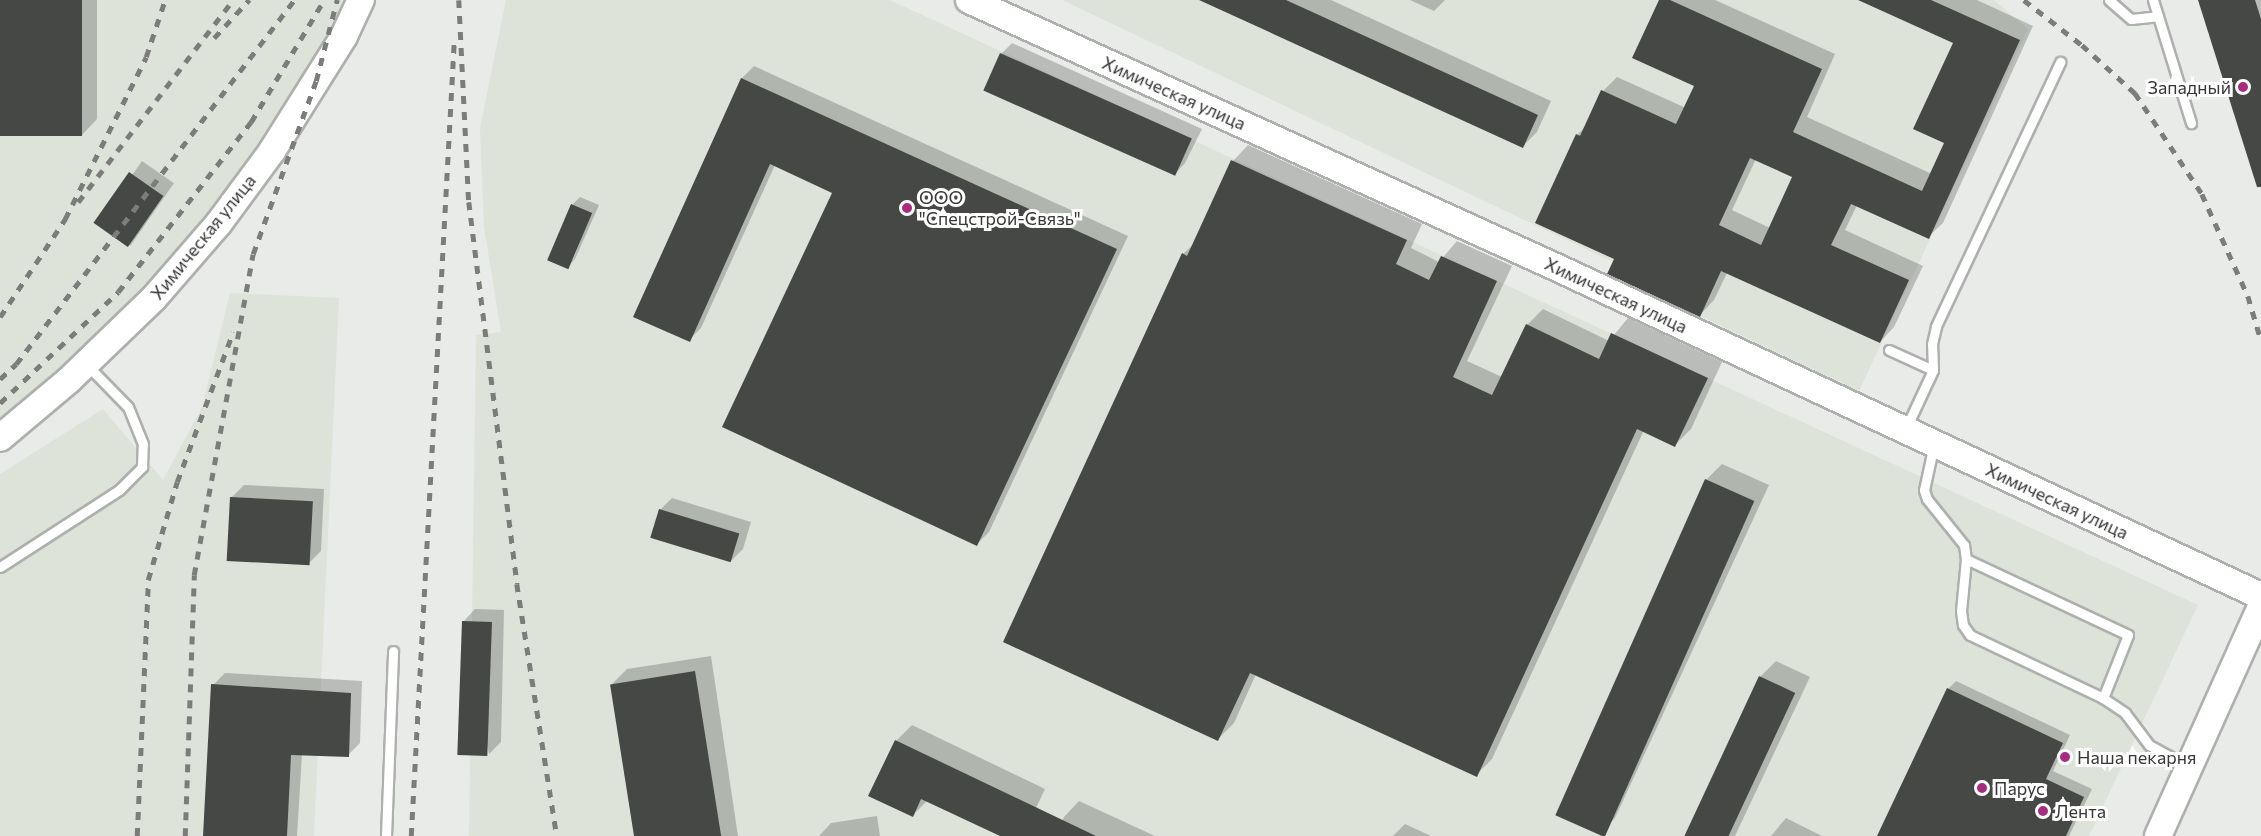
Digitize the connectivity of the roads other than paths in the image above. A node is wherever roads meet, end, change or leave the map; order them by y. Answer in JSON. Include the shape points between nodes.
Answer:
{"nodes":[{"id":1,"x":361,"y":0,"type":"edge"},
{"id":2,"x":969,"y":0,"type":"edge"},
{"id":3,"x":2109,"y":0,"type":"edge"},
{"id":4,"x":2153,"y":0,"type":"edge"},
{"id":5,"x":2158,"y":16,"type":"junction"},
{"id":6,"x":2060,"y":62,"type":"dead end"},
{"id":7,"x":2192,"y":123,"type":"dead end"},
{"id":8,"x":1889,"y":350,"type":"dead end"},
{"id":9,"x":86,"y":364,"type":"junction"},
{"id":10,"x":1933,"y":370,"type":"junction"},
{"id":11,"x":1905,"y":430,"type":"junction"},
{"id":12,"x":0,"y":438,"type":"edge"},
{"id":13,"x":1935,"y":444,"type":"junction"},
{"id":14,"x":1966,"y":558,"type":"junction"},
{"id":15,"x":0,"y":567,"type":"edge"},
{"id":16,"x":2261,"y":596,"type":"edge"},
{"id":17,"x":2261,"y":607,"type":"edge"},
{"id":18,"x":393,"y":651,"type":"dead end"},
{"id":19,"x":2103,"y":698,"type":"junction"},
{"id":20,"x":2189,"y":767,"type":"junction"},
{"id":21,"x":386,"y":836,"type":"edge"},
{"id":22,"x":2158,"y":836,"type":"edge"}],
"edges":[{"from":1,"to":9,"type":"street","name":"Химическая улица","via":[[345,36],[272,151],[219,223],[154,298]]},
{"from":2,"to":11,"type":"street","name":"Химическая улица"},
{"from":3,"to":5,"type":"lane","via":[[2131,19]]},
{"from":4,"to":5,"type":"lane"},
{"from":5,"to":7,"type":"lane"},
{"from":6,"to":10,"type":"lane","via":[[1936,326]]},
{"from":8,"to":10,"type":"lane"},
{"from":9,"to":12,"type":"street","name":"Химическая улица"},
{"from":9,"to":15,"type":"lane","via":[[128,407],[143,444],[142,467],[119,490]]},
{"from":10,"to":11,"type":"lane"},
{"from":11,"to":13,"type":"street","name":"Химическая улица"},
{"from":13,"to":14,"type":"lane","via":[[1924,490],[1964,545]]},
{"from":13,"to":16,"type":"street","name":"Химическая улица"},
{"from":14,"to":19,"type":"lane","via":[[1960,611],[1970,635]]},
{"from":14,"to":19,"type":"lane","via":[[2128,635]]},
{"from":17,"to":20,"type":"street"},
{"from":18,"to":21,"type":"lane"},
{"from":19,"to":20,"type":"lane","via":[[2125,713],[2150,745]]},
{"from":20,"to":22,"type":"street"}]}
